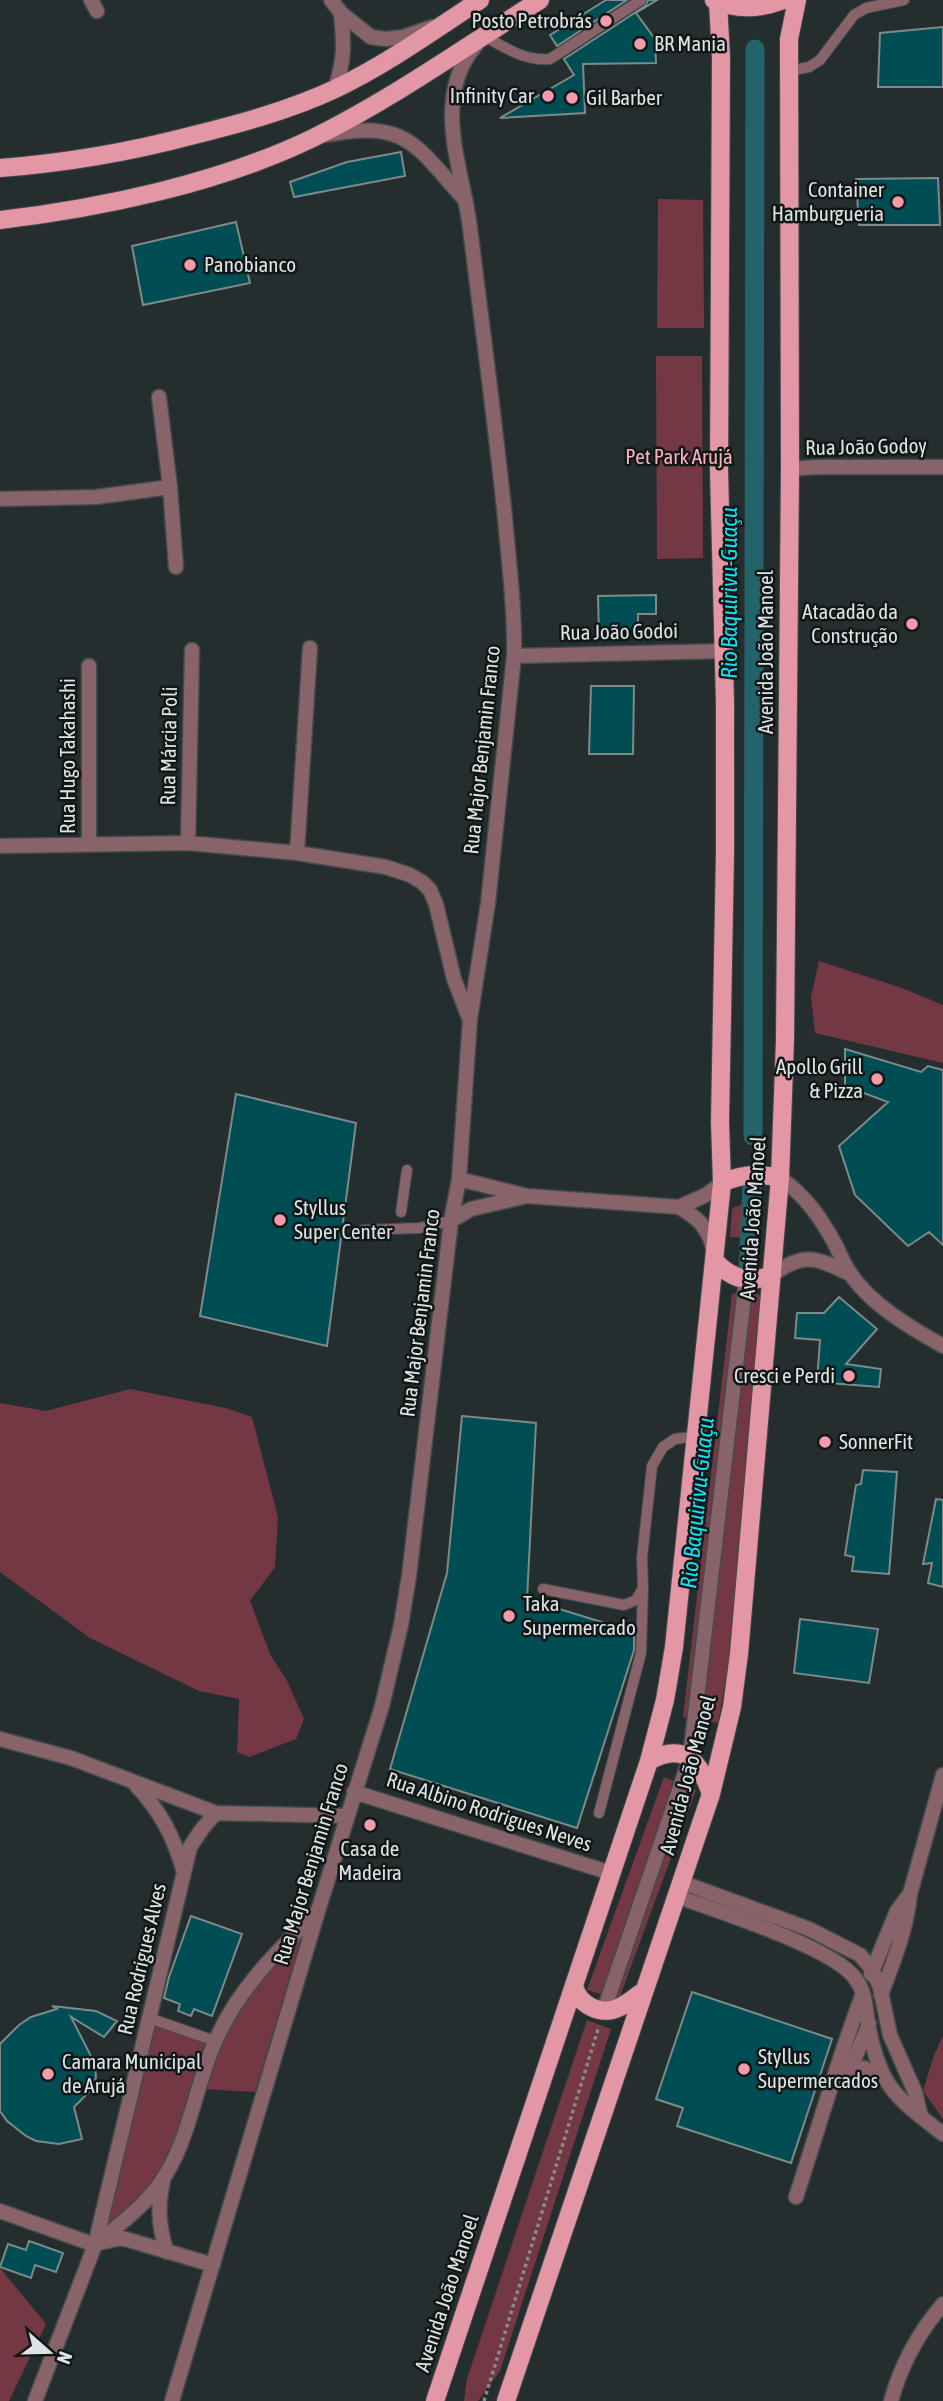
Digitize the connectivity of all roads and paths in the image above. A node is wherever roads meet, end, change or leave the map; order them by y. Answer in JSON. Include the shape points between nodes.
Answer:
{"nodes":[{"id":1,"x":331,"y":0,"type":"edge"},
{"id":2,"x":480,"y":0,"type":"edge"},
{"id":3,"x":540,"y":0,"type":"edge"},
{"id":4,"x":641,"y":0,"type":"edge"},
{"id":5,"x":783,"y":0,"type":"edge"},
{"id":6,"x":796,"y":0,"type":"edge"},
{"id":7,"x":904,"y":0,"type":"edge"},
{"id":8,"x":716,"y":1,"type":"edge"},
{"id":9,"x":341,"y":13,"type":"junction"},
{"id":10,"x":446,"y":23,"type":"junction"},
{"id":11,"x":484,"y":36,"type":"junction"},
{"id":12,"x":789,"y":71,"type":"junction"},
{"id":13,"x":335,"y":89,"type":"junction"},
{"id":14,"x":311,"y":138,"type":"junction"},
{"id":15,"x":0,"y":168,"type":"edge"},
{"id":16,"x":467,"y":202,"type":"junction"},
{"id":17,"x":0,"y":220,"type":"edge"},
{"id":18,"x":159,"y":397,"type":"dead end"},
{"id":19,"x":943,"y":467,"type":"edge"},
{"id":20,"x":790,"y":469,"type":"junction"},
{"id":21,"x":170,"y":487,"type":"junction"},
{"id":22,"x":0,"y":499,"type":"edge"},
{"id":23,"x":176,"y":567,"type":"dead end"},
{"id":24,"x":310,"y":648,"type":"dead end"},
{"id":25,"x":192,"y":650,"type":"dead end"},
{"id":26,"x":724,"y":650,"type":"junction"},
{"id":27,"x":514,"y":656,"type":"junction"},
{"id":28,"x":89,"y":666,"type":"dead end"},
{"id":29,"x":188,"y":843,"type":"junction"},
{"id":30,"x":89,"y":845,"type":"junction"},
{"id":31,"x":0,"y":846,"type":"edge"},
{"id":32,"x":297,"y":853,"type":"junction"},
{"id":33,"x":470,"y":1019,"type":"junction"},
{"id":34,"x":407,"y":1170,"type":"dead end"},
{"id":35,"x":780,"y":1178,"type":"junction"},
{"id":36,"x":459,"y":1180,"type":"junction"},
{"id":37,"x":722,"y":1183,"type":"junction"},
{"id":38,"x":527,"y":1196,"type":"junction"},
{"id":39,"x":679,"y":1208,"type":"junction"},
{"id":40,"x":401,"y":1212,"type":"dead end"},
{"id":41,"x":452,"y":1221,"type":"junction"},
{"id":42,"x":363,"y":1230,"type":"dead end"},
{"id":43,"x":715,"y":1261,"type":"junction"},
{"id":44,"x":850,"y":1274,"type":"junction"},
{"id":45,"x":772,"y":1275,"type":"junction"},
{"id":46,"x":746,"y":1280,"type":"junction"},
{"id":47,"x":943,"y":1346,"type":"edge"},
{"id":48,"x":697,"y":1436,"type":"junction"},
{"id":49,"x":643,"y":1588,"type":"junction"},
{"id":50,"x":543,"y":1589,"type":"dead end"},
{"id":51,"x":0,"y":1739,"type":"edge"},
{"id":52,"x":690,"y":1758,"type":"junction"},
{"id":53,"x":649,"y":1761,"type":"junction"},
{"id":54,"x":943,"y":1775,"type":"edge"},
{"id":55,"x":132,"y":1780,"type":"junction"},
{"id":56,"x":355,"y":1792,"type":"junction"},
{"id":57,"x":710,"y":1794,"type":"junction"},
{"id":58,"x":216,"y":1813,"type":"junction"},
{"id":59,"x":599,"y":1813,"type":"dead end"},
{"id":60,"x":347,"y":1816,"type":"junction"},
{"id":61,"x":184,"y":1872,"type":"junction"},
{"id":62,"x":611,"y":1873,"type":"junction"},
{"id":63,"x":679,"y":1889,"type":"junction"},
{"id":64,"x":909,"y":1894,"type":"junction"},
{"id":65,"x":318,"y":1911,"type":"junction"},
{"id":66,"x":873,"y":1969,"type":"junction"},
{"id":67,"x":574,"y":1986,"type":"junction"},
{"id":68,"x":644,"y":1991,"type":"junction"},
{"id":69,"x":864,"y":1992,"type":"junction"},
{"id":70,"x":881,"y":1996,"type":"junction"},
{"id":71,"x":604,"y":2010,"type":"junction"},
{"id":72,"x":149,"y":2018,"type":"junction"},
{"id":73,"x":868,"y":2026,"type":"junction"},
{"id":74,"x":215,"y":2041,"type":"junction"},
{"id":75,"x":848,"y":2068,"type":"junction"},
{"id":76,"x":884,"y":2077,"type":"junction"},
{"id":77,"x":834,"y":2083,"type":"junction"},
{"id":78,"x":921,"y":2117,"type":"junction"},
{"id":79,"x":943,"y":2134,"type":"edge"},
{"id":80,"x":166,"y":2173,"type":"junction"},
{"id":81,"x":796,"y":2197,"type":"dead end"},
{"id":82,"x":0,"y":2211,"type":"edge"},
{"id":83,"x":95,"y":2245,"type":"junction"},
{"id":84,"x":167,"y":2252,"type":"junction"},
{"id":85,"x":212,"y":2266,"type":"junction"},
{"id":86,"x":943,"y":2304,"type":"edge"},
{"id":87,"x":448,"y":2363,"type":"junction"},
{"id":88,"x":35,"y":2401,"type":"edge"},
{"id":89,"x":172,"y":2401,"type":"edge"},
{"id":90,"x":435,"y":2401,"type":"edge"},
{"id":91,"x":445,"y":2401,"type":"edge"},
{"id":92,"x":484,"y":2401,"type":"edge"},
{"id":93,"x":506,"y":2401,"type":"edge"},
{"id":94,"x":891,"y":2401,"type":"edge"}],
"edges":[{"from":1,"to":9,"type":"street"},
{"from":2,"to":10,"type":"main road"},
{"from":3,"to":11,"type":"main road"},
{"from":4,"to":11,"type":"lane","via":[[550,59],[517,55]]},
{"from":5,"to":8,"type":"main road","name":"Avenida João Manoel","via":[[762,8]]},
{"from":6,"to":12,"type":"main road","name":"Avenida João Manoel"},
{"from":7,"to":12,"type":"lane","via":[[854,15],[820,60]]},
{"from":8,"to":26,"type":"main road","name":"Avenida João Manoel","via":[[721,57],[719,471]]},
{"from":9,"to":10,"type":"street","via":[[371,37],[386,39]]},
{"from":9,"to":13,"type":"street","via":[[343,63]]},
{"from":10,"to":13,"type":"main road"},
{"from":11,"to":14,"type":"main road"},
{"from":11,"to":16,"type":"street","name":"Rua Major Benjamin Franco","via":[[455,79],[455,147]]},
{"from":12,"to":20,"type":"main road","name":"Avenida João Manoel"},
{"from":13,"to":15,"type":"main road","via":[[267,116],[157,145]]},
{"from":14,"to":16,"type":"street","via":[[356,129],[396,134],[419,149]]},
{"from":14,"to":17,"type":"main road","via":[[161,190]]},
{"from":16,"to":27,"type":"street","name":"Rua Major Benjamin Franco","via":[[499,461],[515,623]]},
{"from":18,"to":21,"type":"street"},
{"from":19,"to":20,"type":"street","name":"Rua João Godoy"},
{"from":20,"to":35,"type":"main road","name":"Avenida João Manoel"},
{"from":21,"to":22,"type":"street","via":[[96,497]]},
{"from":21,"to":23,"type":"street"},
{"from":24,"to":32,"type":"street"},
{"from":25,"to":29,"type":"street","name":"Rua Márcia Poli"},
{"from":26,"to":27,"type":"street","name":"Rua João Godoi"},
{"from":26,"to":37,"type":"main road","name":"Avenida João Manoel"},
{"from":27,"to":33,"type":"street","name":"Rua Major Benjamin Franco","via":[[488,903]]},
{"from":28,"to":30,"type":"street","name":"Rua Hugo Takahashi"},
{"from":29,"to":30,"type":"street"},
{"from":29,"to":32,"type":"street"},
{"from":30,"to":31,"type":"street"},
{"from":32,"to":33,"type":"street","via":[[386,867],[422,881],[436,904],[454,979]]},
{"from":33,"to":36,"type":"street","name":"Rua Major Benjamin Franco"},
{"from":34,"to":40,"type":"lane"},
{"from":35,"to":37,"type":"main road","via":[[757,1174]]},
{"from":35,"to":44,"type":"street","via":[[810,1205]]},
{"from":35,"to":45,"type":"main road","name":"Avenida João Manoel"},
{"from":36,"to":38,"type":"street"},
{"from":36,"to":41,"type":"street","name":"Rua Major Benjamin Franco"},
{"from":37,"to":39,"type":"street"},
{"from":37,"to":43,"type":"main road","name":"Avenida João Manoel"},
{"from":38,"to":39,"type":"street"},
{"from":38,"to":41,"type":"street","via":[[471,1209]]},
{"from":39,"to":43,"type":"street","via":[[697,1217]]},
{"from":41,"to":42,"type":"lane","via":[[419,1228]]},
{"from":41,"to":56,"type":"street","name":"Rua Major Benjamin Franco","via":[[403,1612],[382,1706]]},
{"from":43,"to":46,"type":"main road","via":[[730,1275]]},
{"from":43,"to":48,"type":"main road","name":"Avenida João Manoel"},
{"from":44,"to":45,"type":"street","via":[[825,1262],[804,1259]]},
{"from":44,"to":47,"type":"street","via":[[903,1323]]},
{"from":45,"to":46,"type":"main road"},
{"from":45,"to":57,"type":"main road","name":"Avenida João Manoel","via":[[739,1654],[732,1707]]},
{"from":46,"to":52,"type":"street"},
{"from":48,"to":49,"type":"lane","via":[[675,1439],[663,1447],[652,1466]]},
{"from":48,"to":53,"type":"main road","name":"Avenida João Manoel","via":[[671,1665]]},
{"from":49,"to":50,"type":"lane","via":[[636,1600],[624,1605]]},
{"from":49,"to":59,"type":"lane","via":[[641,1653]]},
{"from":51,"to":55,"type":"street"},
{"from":52,"to":53,"type":"main road","via":[[665,1754]]},
{"from":52,"to":57,"type":"main road","via":[[704,1773]]},
{"from":52,"to":71,"type":"street"},
{"from":53,"to":62,"type":"main road","name":"Avenida João Manoel"},
{"from":54,"to":64,"type":"street"},
{"from":55,"to":58,"type":"street"},
{"from":55,"to":61,"type":"street","via":[[165,1823]]},
{"from":56,"to":60,"type":"street","name":"Rua Major Benjamin Franco"},
{"from":56,"to":62,"type":"street","name":"Rua Albino Rodrigues Neves"},
{"from":57,"to":63,"type":"main road","name":"Avenida João Manoel"},
{"from":58,"to":60,"type":"street"},
{"from":58,"to":61,"type":"street","name":"Rua Rodrigues Alves","via":[[190,1847]]},
{"from":60,"to":65,"type":"street","name":"Rua Major Benjamin Franco"},
{"from":61,"to":72,"type":"street","name":"Rua Rodrigues Alves"},
{"from":62,"to":67,"type":"main road","name":"Avenida João Manoel"},
{"from":63,"to":66,"type":"street","via":[[809,1929],[860,1955]]},
{"from":63,"to":68,"type":"main road","name":"Avenida João Manoel"},
{"from":63,"to":69,"type":"street","via":[[816,1950],[846,1967]]},
{"from":64,"to":66,"type":"street"},
{"from":64,"to":70,"type":"street","via":[[901,1940]]},
{"from":65,"to":74,"type":"street","via":[[248,1985]]},
{"from":65,"to":85,"type":"street","name":"Rua Major Benjamin Franco"},
{"from":66,"to":69,"type":"street"},
{"from":66,"to":70,"type":"street"},
{"from":67,"to":71,"type":"main road","via":[[587,2005]]},
{"from":67,"to":87,"type":"main road","name":"Avenida João Manoel"},
{"from":68,"to":71,"type":"main road","via":[[621,2007]]},
{"from":68,"to":93,"type":"main road","name":"Avenida João Manoel"},
{"from":69,"to":73,"type":"street"},
{"from":69,"to":77,"type":"street"},
{"from":70,"to":73,"type":"street"},
{"from":70,"to":78,"type":"street","via":[[890,2035]]},
{"from":71,"to":92,"type":"path"},
{"from":72,"to":74,"type":"lane"},
{"from":72,"to":83,"type":"street","name":"Rua Rodrigues Alves"},
{"from":73,"to":75,"type":"street"},
{"from":73,"to":76,"type":"street"},
{"from":74,"to":80,"type":"street"},
{"from":75,"to":76,"type":"street","via":[[864,2068]]},
{"from":75,"to":77,"type":"street"},
{"from":76,"to":78,"type":"street","via":[[903,2104]]},
{"from":77,"to":81,"type":"street"},
{"from":78,"to":79,"type":"street"},
{"from":80,"to":83,"type":"street","via":[[141,2206]]},
{"from":80,"to":84,"type":"street","via":[[159,2214]]},
{"from":82,"to":83,"type":"street"},
{"from":83,"to":84,"type":"street","via":[[122,2238]]},
{"from":83,"to":88,"type":"street","name":"Rua Rodrigues Alves"},
{"from":84,"to":85,"type":"street"},
{"from":85,"to":89,"type":"street","name":"Rua Major Benjamin Franco"},
{"from":86,"to":94,"type":"street","via":[[914,2343]]},
{"from":87,"to":90,"type":"main road","name":"Avenida João Manoel"},
{"from":87,"to":91,"type":"lane"}]}
